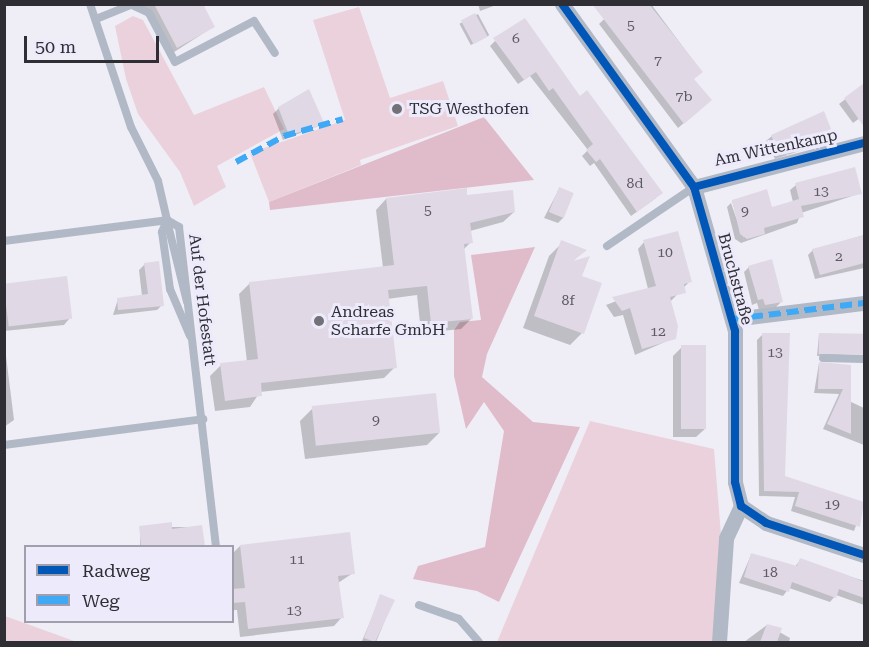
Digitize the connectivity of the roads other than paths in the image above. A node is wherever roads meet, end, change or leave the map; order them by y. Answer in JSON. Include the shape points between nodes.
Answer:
{"nodes":[{"id":1,"x":90,"y":4,"type":"edge"},
{"id":2,"x":562,"y":4,"type":"edge"},
{"id":3,"x":130,"y":5,"type":"edge"},
{"id":4,"x":96,"y":19,"type":"junction"},
{"id":5,"x":275,"y":53,"type":"dead end"},
{"id":6,"x":864,"y":143,"type":"edge"},
{"id":7,"x":694,"y":187,"type":"junction"},
{"id":8,"x":167,"y":220,"type":"junction"},
{"id":9,"x":4,"y":240,"type":"edge"},
{"id":10,"x":607,"y":246,"type":"dead end"},
{"id":11,"x":864,"y":303,"type":"edge"},
{"id":12,"x":190,"y":309,"type":"junction"},
{"id":13,"x":733,"y":319,"type":"junction"},
{"id":14,"x":195,"y":347,"type":"junction"},
{"id":15,"x":823,"y":358,"type":"dead end"},
{"id":16,"x":864,"y":358,"type":"edge"},
{"id":17,"x":203,"y":419,"type":"junction"},
{"id":18,"x":4,"y":446,"type":"edge"},
{"id":19,"x":741,"y":506,"type":"junction"},
{"id":20,"x":216,"y":545,"type":"edge"},
{"id":21,"x":864,"y":555,"type":"edge"},
{"id":22,"x":419,"y":605,"type":"dead end"},
{"id":23,"x":479,"y":642,"type":"edge"},
{"id":24,"x":719,"y":642,"type":"edge"}],
"edges":[{"from":1,"to":4,"type":"lane","name":"Auf der Hofestatt"},
{"from":2,"to":7,"type":"street","name":"Bruchstraße"},
{"from":3,"to":4,"type":"lane"},
{"from":3,"to":5,"type":"lane","via":[[149,13],[175,62],[254,21]]},
{"from":4,"to":8,"type":"lane","name":"Auf der Hofestatt","via":[[131,127],[158,181]]},
{"from":6,"to":7,"type":"street","name":"Am Wittenkamp"},
{"from":7,"to":10,"type":"lane"},
{"from":7,"to":13,"type":"street","name":"Bruchstraße"},
{"from":8,"to":9,"type":"lane"},
{"from":8,"to":12,"type":"lane","via":[[180,288]]},
{"from":8,"to":12,"type":"lane","name":"Auf der Hofestatt","via":[[179,227]]},
{"from":8,"to":14,"type":"lane","via":[[163,241],[170,289]]},
{"from":11,"to":13,"type":"street"},
{"from":12,"to":14,"type":"lane","name":"Auf der Hofestatt"},
{"from":13,"to":19,"type":"street","name":"Bruchstraße","via":[[735,482]]},
{"from":14,"to":17,"type":"lane","name":"Auf der Hofestatt"},
{"from":15,"to":16,"type":"lane"},
{"from":17,"to":18,"type":"lane"},
{"from":17,"to":20,"type":"lane","name":"Auf der Hofestatt"},
{"from":19,"to":21,"type":"street","via":[[766,523]]},
{"from":19,"to":24,"type":"street","via":[[726,538]]},
{"from":22,"to":23,"type":"lane","via":[[459,619]]}]}
